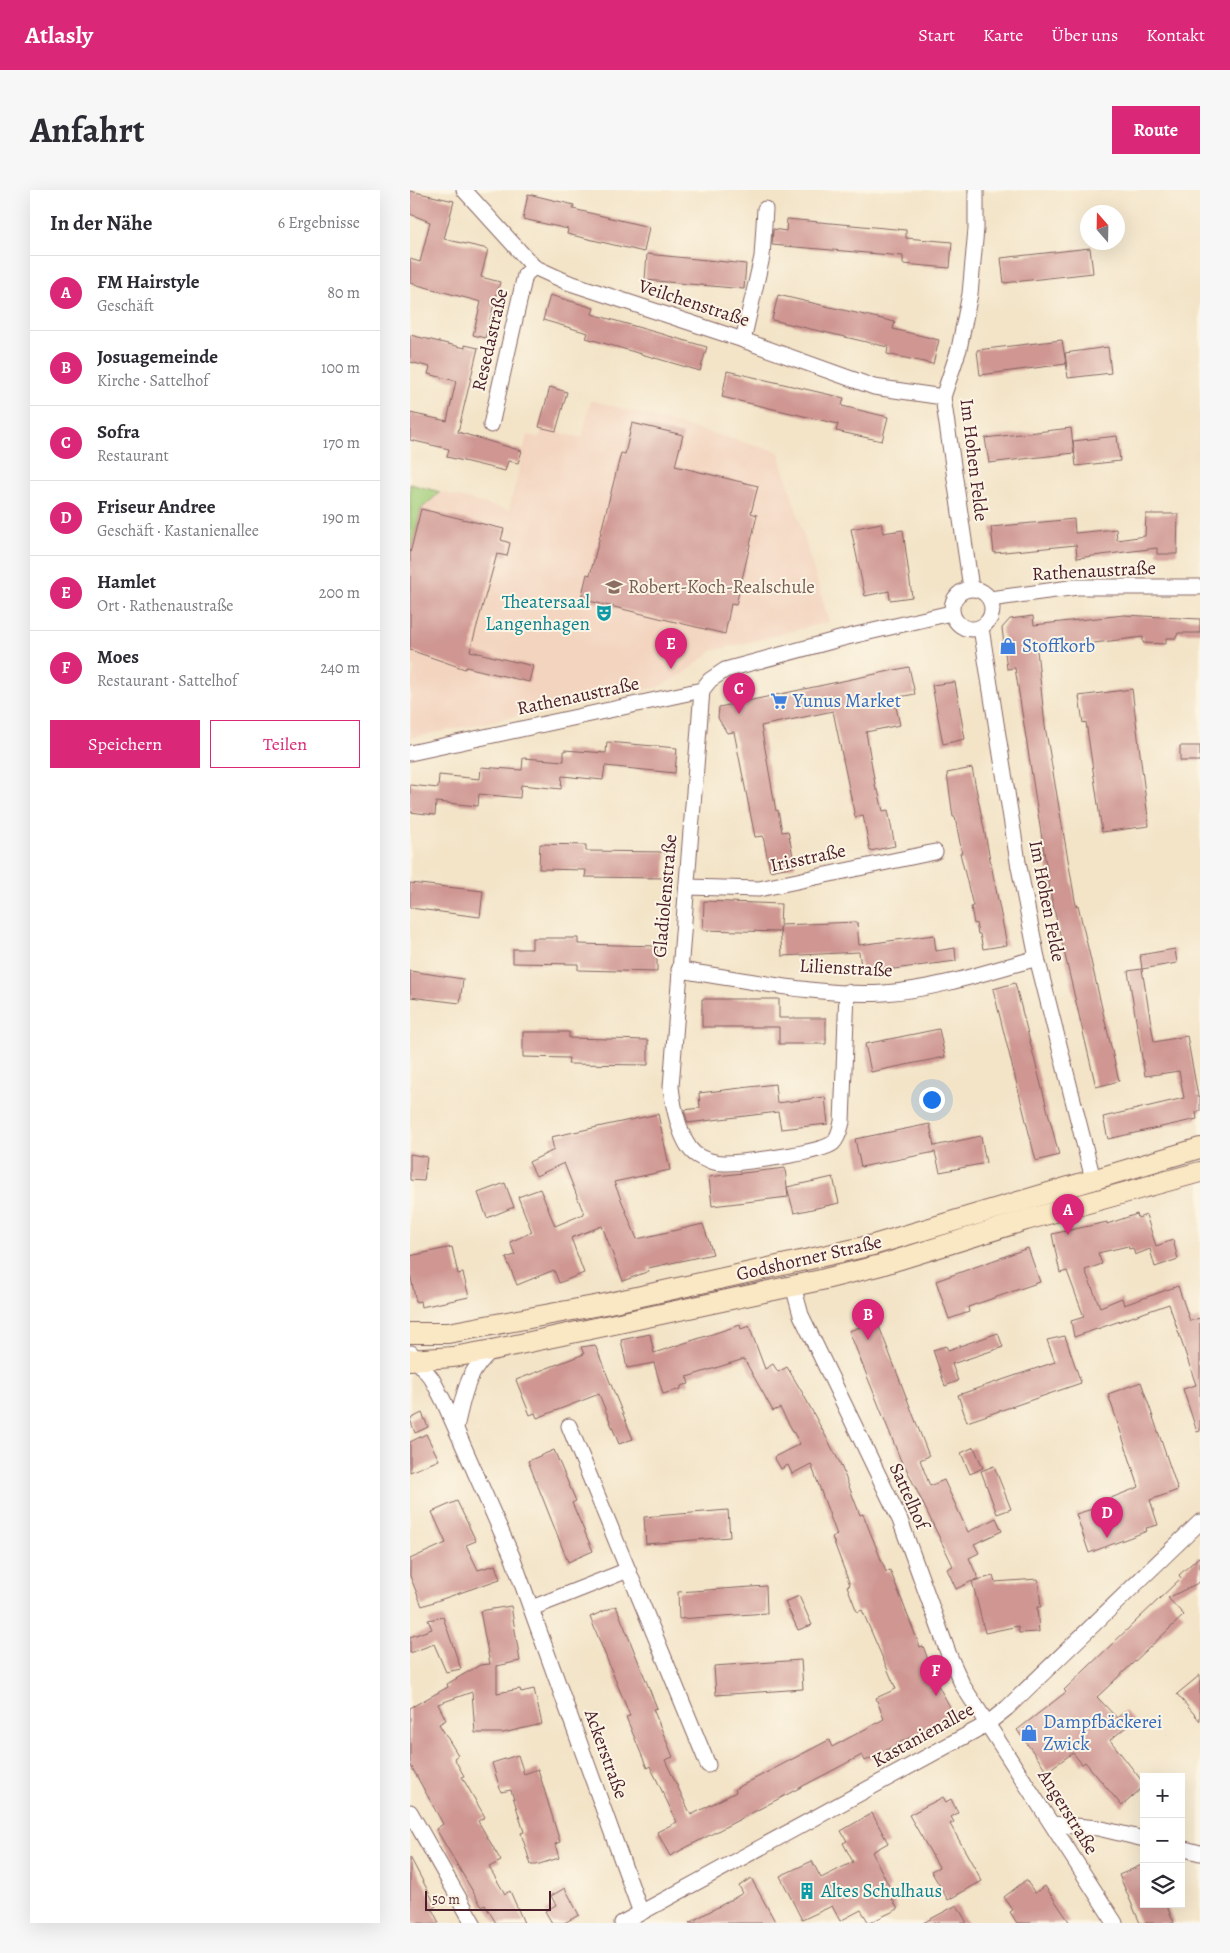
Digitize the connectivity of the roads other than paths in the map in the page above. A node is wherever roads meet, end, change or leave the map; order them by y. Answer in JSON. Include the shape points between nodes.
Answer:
{"nodes":[{"id":1,"x":464,"y":190,"type":"edge"},
{"id":2,"x":976,"y":190,"type":"edge"},
{"id":3,"x":765,"y":209,"type":"dead end"},
{"id":4,"x":534,"y":267,"type":"junction"},
{"id":5,"x":743,"y":340,"type":"junction"},
{"id":6,"x":943,"y":398,"type":"junction"},
{"id":7,"x":491,"y":425,"type":"dead end"},
{"id":8,"x":1200,"y":587,"type":"edge"},
{"id":9,"x":971,"y":588,"type":"junction"},
{"id":10,"x":990,"y":599,"type":"junction"},
{"id":11,"x":952,"y":613,"type":"junction"},
{"id":12,"x":981,"y":628,"type":"junction"},
{"id":13,"x":702,"y":690,"type":"junction"},
{"id":14,"x":410,"y":753,"type":"edge"},
{"id":15,"x":936,"y":852,"type":"dead end"},
{"id":16,"x":687,"y":887,"type":"junction"},
{"id":17,"x":1037,"y":958,"type":"junction"},
{"id":18,"x":679,"y":970,"type":"junction"},
{"id":19,"x":847,"y":992,"type":"junction"},
{"id":20,"x":1200,"y":1148,"type":"edge"},
{"id":21,"x":1200,"y":1172,"type":"edge"},
{"id":22,"x":1093,"y":1179,"type":"junction"},
{"id":23,"x":793,"y":1286,"type":"junction"},
{"id":24,"x":410,"y":1333,"type":"edge"},
{"id":25,"x":492,"y":1350,"type":"junction"},
{"id":26,"x":412,"y":1357,"type":"edge"},
{"id":27,"x":569,"y":1426,"type":"dead end"},
{"id":28,"x":456,"y":1427,"type":"junction"},
{"id":29,"x":1200,"y":1522,"type":"edge"},
{"id":30,"x":628,"y":1570,"type":"junction"},
{"id":31,"x":532,"y":1608,"type":"junction"},
{"id":32,"x":987,"y":1724,"type":"junction"},
{"id":33,"x":708,"y":1766,"type":"dead end"},
{"id":34,"x":410,"y":1812,"type":"edge"},
{"id":35,"x":1052,"y":1824,"type":"junction"},
{"id":36,"x":1140,"y":1838,"type":"edge"},
{"id":37,"x":1185,"y":1849,"type":"edge"},
{"id":38,"x":1200,"y":1853,"type":"edge"},
{"id":39,"x":641,"y":1913,"type":"junction"},
{"id":40,"x":473,"y":1923,"type":"edge"},
{"id":41,"x":622,"y":1923,"type":"edge"},
{"id":42,"x":1114,"y":1923,"type":"edge"}],
"edges":[{"from":1,"to":4,"type":"street","name":"Veilchenstraße"},
{"from":2,"to":6,"type":"street","name":"Im Hohen Felde","via":[[970,294],[959,349]]},
{"from":3,"to":5,"type":"street","via":[[762,257]]},
{"from":4,"to":5,"type":"street","name":"Veilchenstraße","via":[[567,282]]},
{"from":4,"to":7,"type":"street","name":"Resedastraße","via":[[525,275]]},
{"from":5,"to":6,"type":"street","name":"Veilchenstraße","via":[[874,386]]},
{"from":6,"to":9,"type":"street","name":"Im Hohen Felde"},
{"from":8,"to":10,"type":"street","name":"Rathenaustraße","via":[[1077,588]]},
{"from":9,"to":10,"type":"street","via":[[982,591]]},
{"from":9,"to":11,"type":"street","via":[[956,596]]},
{"from":10,"to":12,"type":"street","via":[[992,615]]},
{"from":11,"to":12,"type":"street","via":[[963,628]]},
{"from":11,"to":13,"type":"street","name":"Rathenaustraße","via":[[726,670],[710,680]]},
{"from":12,"to":17,"type":"street","name":"Im Hohen Felde","via":[[1014,842]]},
{"from":13,"to":14,"type":"street","name":"Rathenaustraße"},
{"from":13,"to":16,"type":"street","name":"Gladiolenstraße"},
{"from":15,"to":16,"type":"street","name":"Irisstraße","via":[[759,889]]},
{"from":16,"to":18,"type":"street","name":"Gladiolenstraße"},
{"from":17,"to":19,"type":"street","name":"Lilienstraße","via":[[926,988],[883,993]]},
{"from":17,"to":22,"type":"street","name":"Im Hohen Felde"},
{"from":18,"to":19,"type":"street","name":"Lilienstraße"},
{"from":18,"to":19,"type":"street","name":"Gladiolenstraße","via":[[671,1087],[673,1106],[684,1138],[694,1154],[708,1161],[724,1163],[819,1150],[833,1143],[842,1122]]},
{"from":20,"to":22,"type":"main road","name":"Godshorner Straße"},
{"from":21,"to":23,"type":"main road","name":"Godshorner Straße","via":[[1026,1220],[881,1265]]},
{"from":22,"to":24,"type":"main road","name":"Godshorner Straße","via":[[835,1254],[448,1333]]},
{"from":23,"to":25,"type":"main road","name":"Godshorner Straße"},
{"from":23,"to":32,"type":"street","name":"Sattelhof","via":[[801,1315],[900,1520],[949,1655],[963,1686]]},
{"from":25,"to":26,"type":"main road","name":"Godshorner Straße"},
{"from":25,"to":28,"type":"street","via":[[479,1361],[469,1378]]},
{"from":26,"to":28,"type":"street","name":"Ackerstraße","via":[[432,1379]]},
{"from":27,"to":30,"type":"street"},
{"from":28,"to":31,"type":"street","name":"Ackerstraße"},
{"from":29,"to":32,"type":"street","name":"Kastanienallee","via":[[1014,1702]]},
{"from":30,"to":31,"type":"street"},
{"from":30,"to":33,"type":"street"},
{"from":31,"to":39,"type":"street","name":"Ackerstraße"},
{"from":32,"to":35,"type":"street","name":"Angerstraße"},
{"from":32,"to":39,"type":"street","name":"Kastanienallee"},
{"from":34,"to":40,"type":"street"},
{"from":35,"to":36,"type":"street","via":[[1098,1828]]},
{"from":35,"to":42,"type":"street","name":"Angerstraße"},
{"from":37,"to":38,"type":"street"},
{"from":39,"to":41,"type":"street","name":"Kastanienallee"}]}
